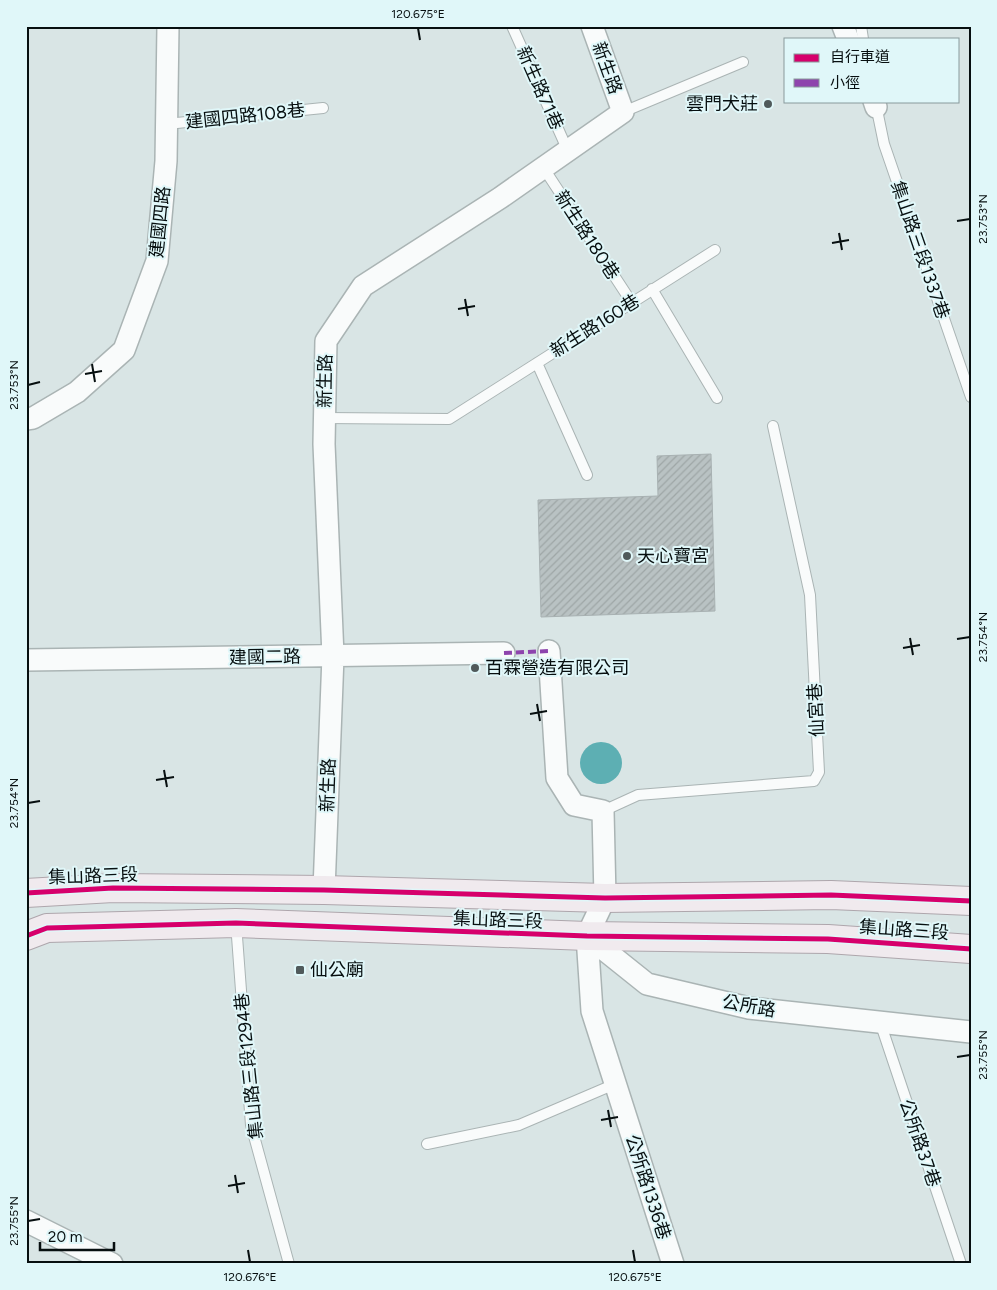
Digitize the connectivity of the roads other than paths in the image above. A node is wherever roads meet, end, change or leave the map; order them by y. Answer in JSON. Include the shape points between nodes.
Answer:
{"nodes":[{"id":1,"x":168,"y":26,"type":"edge"},
{"id":2,"x":512,"y":26,"type":"edge"},
{"id":3,"x":592,"y":26,"type":"edge"},
{"id":4,"x":843,"y":26,"type":"edge"},
{"id":5,"x":848,"y":38,"type":"edge"},
{"id":6,"x":743,"y":62,"type":"dead end"},
{"id":7,"x":875,"y":103,"type":"edge"},
{"id":8,"x":323,"y":108,"type":"dead end"},
{"id":9,"x":623,"y":112,"type":"junction"},
{"id":10,"x":167,"y":124,"type":"junction"},
{"id":11,"x":568,"y":150,"type":"junction"},
{"id":12,"x":543,"y":167,"type":"junction"},
{"id":13,"x":715,"y":250,"type":"dead end"},
{"id":14,"x":652,"y":290,"type":"junction"},
{"id":15,"x":632,"y":303,"type":"junction"},
{"id":16,"x":537,"y":363,"type":"junction"},
{"id":17,"x":971,"y":397,"type":"edge"},
{"id":18,"x":716,"y":398,"type":"dead end"},
{"id":19,"x":324,"y":418,"type":"junction"},
{"id":20,"x":26,"y":419,"type":"edge"},
{"id":21,"x":773,"y":426,"type":"dead end"},
{"id":22,"x":587,"y":475,"type":"dead end"},
{"id":23,"x":549,"y":651,"type":"dead end"},
{"id":24,"x":504,"y":653,"type":"dead end"},
{"id":25,"x":333,"y":656,"type":"junction"},
{"id":26,"x":26,"y":660,"type":"edge"},
{"id":27,"x":603,"y":811,"type":"junction"},
{"id":28,"x":324,"y":890,"type":"junction"},
{"id":29,"x":26,"y":892,"type":"edge"},
{"id":30,"x":605,"y":898,"type":"junction"},
{"id":31,"x":971,"y":901,"type":"edge"},
{"id":32,"x":236,"y":923,"type":"junction"},
{"id":33,"x":26,"y":936,"type":"edge"},
{"id":34,"x":587,"y":936,"type":"junction"},
{"id":35,"x":971,"y":949,"type":"edge"},
{"id":36,"x":880,"y":1022,"type":"junction"},
{"id":37,"x":971,"y":1032,"type":"edge"},
{"id":38,"x":615,"y":1084,"type":"junction"},
{"id":39,"x":427,"y":1144,"type":"dead end"},
{"id":40,"x":26,"y":1221,"type":"edge"},
{"id":41,"x":112,"y":1264,"type":"edge"},
{"id":42,"x":289,"y":1264,"type":"edge"},
{"id":43,"x":673,"y":1264,"type":"edge"},
{"id":44,"x":961,"y":1264,"type":"edge"}],
"edges":[{"from":1,"to":10,"type":"street","name":"建國四路"},
{"from":2,"to":11,"type":"lane","name":"新生路71巷"},
{"from":3,"to":9,"type":"street","name":"新生路"},
{"from":4,"to":5,"type":"street"},
{"from":6,"to":9,"type":"lane"},
{"from":7,"to":17,"type":"lane","name":"集山路三段1337巷","via":[[884,144]]},
{"from":8,"to":10,"type":"lane","name":"建國四路108巷"},
{"from":9,"to":11,"type":"street","name":"新生路"},
{"from":10,"to":20,"type":"street","name":"建國四路","via":[[157,261],[124,350],[77,392]]},
{"from":11,"to":12,"type":"street","name":"新生路"},
{"from":12,"to":15,"type":"lane","name":"新生路180巷"},
{"from":12,"to":19,"type":"street","name":"新生路","via":[[363,286],[326,341]]},
{"from":13,"to":14,"type":"lane","name":"新生路160巷"},
{"from":14,"to":15,"type":"lane","name":"新生路160巷"},
{"from":14,"to":18,"type":"lane","name":"新生路160巷"},
{"from":15,"to":16,"type":"lane","name":"新生路160巷"},
{"from":16,"to":19,"type":"lane","name":"新生路160巷","via":[[449,419]]},
{"from":16,"to":22,"type":"lane","name":"新生路160巷"},
{"from":19,"to":25,"type":"street","name":"新生路"},
{"from":21,"to":27,"type":"lane","name":"仙宮巷","via":[[810,595],[819,772],[814,781],[638,795]]},
{"from":23,"to":27,"type":"street","via":[[558,778],[574,805]]},
{"from":24,"to":25,"type":"street","name":"建國二路"},
{"from":25,"to":26,"type":"street","name":"建國二路"},
{"from":25,"to":28,"type":"street","name":"新生路"},
{"from":27,"to":30,"type":"street"},
{"from":28,"to":29,"type":"main road","name":"集山路三段","via":[[113,888]]},
{"from":28,"to":30,"type":"main road","name":"集山路三段"},
{"from":30,"to":31,"type":"main road","name":"集山路三段","via":[[831,894]]},
{"from":30,"to":34,"type":"street"},
{"from":32,"to":33,"type":"main road","name":"集山路三段","via":[[47,928]]},
{"from":32,"to":34,"type":"main road","name":"集山路三段"},
{"from":32,"to":42,"type":"lane","name":"集山路三段1294巷","via":[[251,1125]]},
{"from":34,"to":35,"type":"main road","name":"集山路三段","via":[[828,939]]},
{"from":34,"to":36,"type":"street","name":"公所路","via":[[647,984],[749,1008]]},
{"from":34,"to":38,"type":"street","name":"公所路1336巷","via":[[592,1012]]},
{"from":36,"to":37,"type":"street","name":"公所路"},
{"from":36,"to":44,"type":"lane","name":"公所路37巷"},
{"from":38,"to":39,"type":"lane","via":[[519,1125]]},
{"from":38,"to":43,"type":"street","name":"公所路1336巷"},
{"from":40,"to":41,"type":"street"}]}
